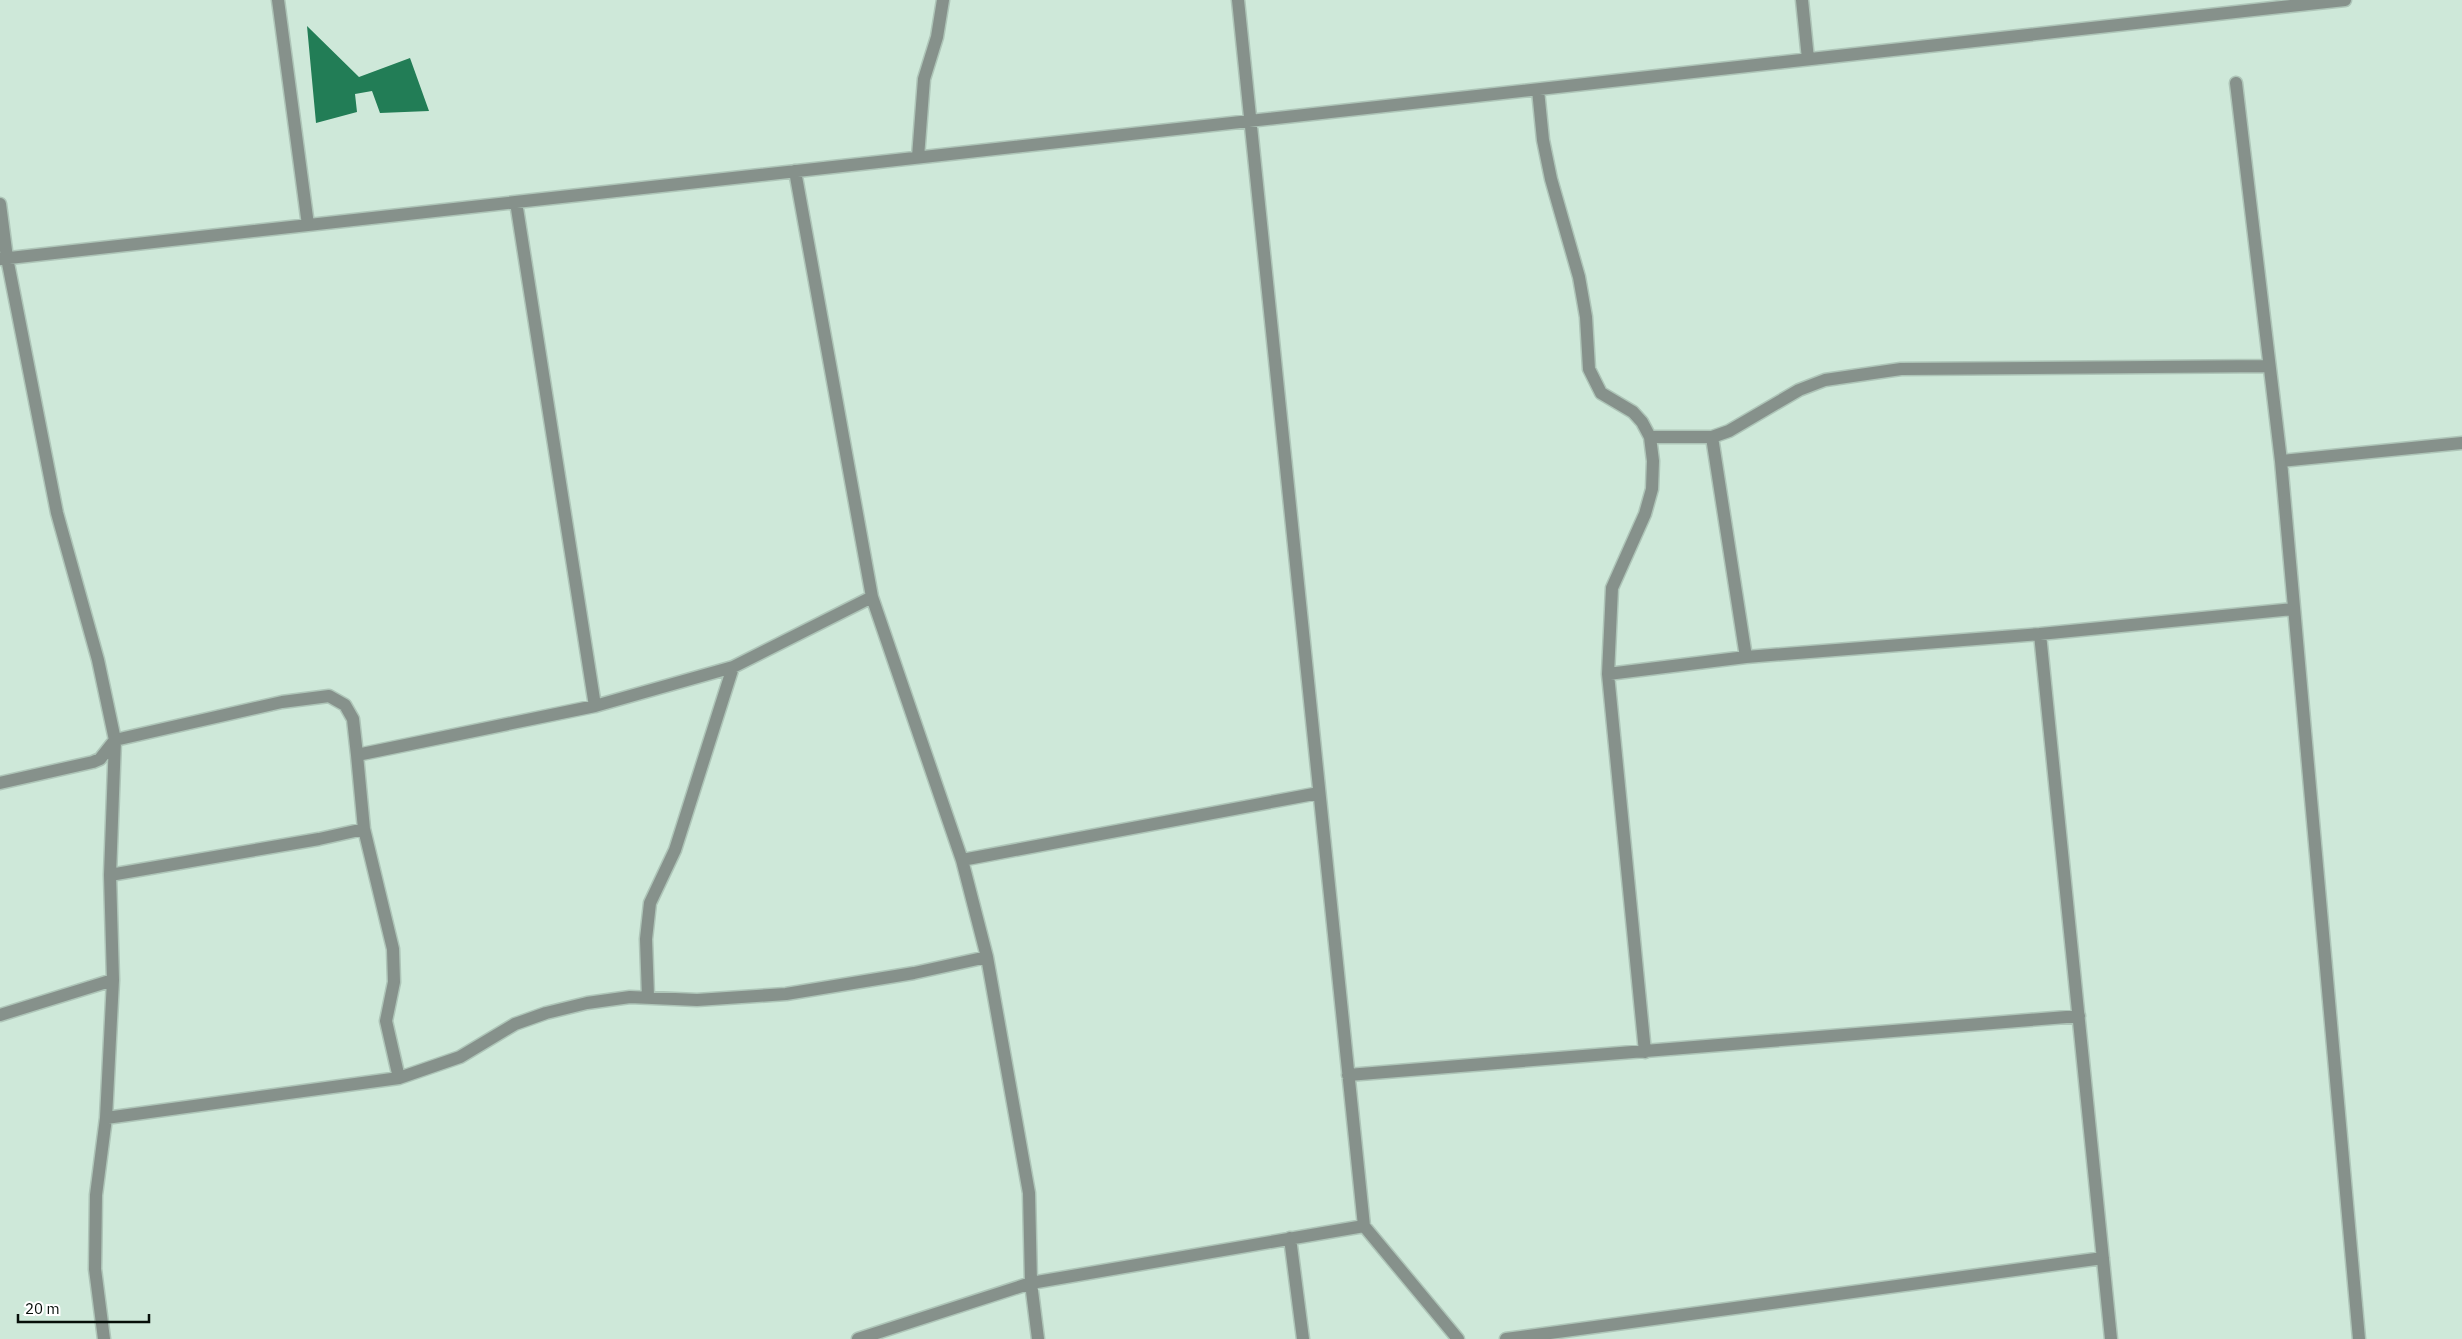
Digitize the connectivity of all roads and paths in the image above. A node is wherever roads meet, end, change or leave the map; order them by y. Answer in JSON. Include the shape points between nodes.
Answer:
{"nodes":[{"id":1,"x":278,"y":0,"type":"edge"},
{"id":2,"x":943,"y":0,"type":"edge"},
{"id":3,"x":1238,"y":0,"type":"edge"},
{"id":4,"x":1802,"y":0,"type":"edge"},
{"id":5,"x":2346,"y":0,"type":"edge"},
{"id":6,"x":1808,"y":59,"type":"junction"},
{"id":7,"x":2236,"y":83,"type":"dead end"},
{"id":8,"x":1538,"y":90,"type":"junction"},
{"id":9,"x":1250,"y":121,"type":"junction"},
{"id":10,"x":918,"y":157,"type":"junction"},
{"id":11,"x":795,"y":171,"type":"junction"},
{"id":12,"x":516,"y":202,"type":"junction"},
{"id":13,"x":0,"y":204,"type":"edge"},
{"id":14,"x":308,"y":225,"type":"junction"},
{"id":15,"x":4,"y":259,"type":"edge"},
{"id":16,"x":2269,"y":366,"type":"junction"},
{"id":17,"x":1650,"y":437,"type":"junction"},
{"id":18,"x":1712,"y":437,"type":"junction"},
{"id":19,"x":2462,"y":443,"type":"edge"},
{"id":20,"x":2281,"y":462,"type":"junction"},
{"id":21,"x":872,"y":597,"type":"junction"},
{"id":22,"x":2293,"y":608,"type":"junction"},
{"id":23,"x":2040,"y":634,"type":"junction"},
{"id":24,"x":1746,"y":657,"type":"junction"},
{"id":25,"x":733,"y":667,"type":"junction"},
{"id":26,"x":1608,"y":674,"type":"junction"},
{"id":27,"x":595,"y":706,"type":"junction"},
{"id":28,"x":116,"y":740,"type":"junction"},
{"id":29,"x":357,"y":755,"type":"junction"},
{"id":30,"x":0,"y":783,"type":"edge"},
{"id":31,"x":1319,"y":793,"type":"junction"},
{"id":32,"x":364,"y":829,"type":"junction"},
{"id":33,"x":962,"y":860,"type":"junction"},
{"id":34,"x":110,"y":875,"type":"junction"},
{"id":35,"x":987,"y":957,"type":"junction"},
{"id":36,"x":113,"y":980,"type":"junction"},
{"id":37,"x":648,"y":997,"type":"junction"},
{"id":38,"x":0,"y":1015,"type":"edge"},
{"id":39,"x":2079,"y":1016,"type":"junction"},
{"id":40,"x":1645,"y":1052,"type":"junction"},
{"id":41,"x":1348,"y":1075,"type":"junction"},
{"id":42,"x":399,"y":1078,"type":"junction"},
{"id":43,"x":106,"y":1118,"type":"junction"},
{"id":44,"x":1364,"y":1226,"type":"junction"},
{"id":45,"x":1290,"y":1238,"type":"junction"},
{"id":46,"x":2103,"y":1258,"type":"junction"},
{"id":47,"x":1031,"y":1283,"type":"junction"},
{"id":48,"x":104,"y":1339,"type":"edge"},
{"id":49,"x":858,"y":1339,"type":"edge"},
{"id":50,"x":1038,"y":1339,"type":"edge"},
{"id":51,"x":1303,"y":1339,"type":"edge"},
{"id":52,"x":1458,"y":1339,"type":"edge"},
{"id":53,"x":1506,"y":1339,"type":"edge"},
{"id":54,"x":2111,"y":1339,"type":"edge"},
{"id":55,"x":2359,"y":1339,"type":"edge"}],
"edges":[{"from":1,"to":14,"type":"street"},
{"from":2,"to":10,"type":"street","via":[[937,37],[924,79]]},
{"from":3,"to":9,"type":"street"},
{"from":4,"to":6,"type":"street"},
{"from":5,"to":6,"type":"street"},
{"from":6,"to":8,"type":"street"},
{"from":7,"to":16,"type":"street"},
{"from":8,"to":9,"type":"street"},
{"from":8,"to":17,"type":"street","via":[[1551,179],[1579,277],[1586,317],[1589,370],[1601,393],[1632,412]]},
{"from":9,"to":10,"type":"street"},
{"from":9,"to":31,"type":"street"},
{"from":10,"to":11,"type":"street"},
{"from":11,"to":12,"type":"street"},
{"from":11,"to":21,"type":"street"},
{"from":12,"to":14,"type":"street"},
{"from":12,"to":27,"type":"street"},
{"from":13,"to":15,"type":"street"},
{"from":14,"to":15,"type":"street"},
{"from":15,"to":28,"type":"street","via":[[57,513],[98,660]]},
{"from":16,"to":18,"type":"street","via":[[1901,369],[1825,380],[1799,390],[1729,432]]},
{"from":16,"to":20,"type":"street"},
{"from":17,"to":18,"type":"street"},
{"from":17,"to":26,"type":"street","via":[[1652,489],[1638,533],[1612,588]]},
{"from":18,"to":24,"type":"street"},
{"from":19,"to":20,"type":"street"},
{"from":20,"to":22,"type":"street"},
{"from":21,"to":25,"type":"street"},
{"from":21,"to":33,"type":"street"},
{"from":22,"to":23,"type":"street"},
{"from":22,"to":55,"type":"street"},
{"from":23,"to":24,"type":"street"},
{"from":23,"to":39,"type":"street"},
{"from":24,"to":26,"type":"street"},
{"from":25,"to":27,"type":"street"},
{"from":25,"to":37,"type":"street","via":[[675,850],[650,903],[646,939]]},
{"from":26,"to":40,"type":"street"},
{"from":27,"to":29,"type":"street"},
{"from":28,"to":29,"type":"street","via":[[282,702],[329,696],[345,705],[353,719]]},
{"from":28,"to":30,"type":"street","via":[[100,759],[93,762]]},
{"from":28,"to":34,"type":"street"},
{"from":29,"to":32,"type":"street"},
{"from":31,"to":33,"type":"street"},
{"from":31,"to":41,"type":"street"},
{"from":32,"to":34,"type":"street"},
{"from":32,"to":42,"type":"street","via":[[393,949],[394,982],[386,1021]]},
{"from":33,"to":35,"type":"street"},
{"from":34,"to":36,"type":"street"},
{"from":35,"to":37,"type":"street","via":[[914,973],[786,994],[697,1000]]},
{"from":35,"to":47,"type":"street","via":[[1029,1193]]},
{"from":36,"to":38,"type":"street"},
{"from":36,"to":43,"type":"street"},
{"from":37,"to":42,"type":"street","via":[[596,1002],[546,1013],[515,1024],[460,1057]]},
{"from":39,"to":40,"type":"street"},
{"from":39,"to":46,"type":"street"},
{"from":40,"to":41,"type":"street"},
{"from":41,"to":44,"type":"street"},
{"from":42,"to":43,"type":"street"},
{"from":43,"to":48,"type":"street","via":[[96,1195],[95,1269]]},
{"from":44,"to":45,"type":"street"},
{"from":44,"to":52,"type":"street"},
{"from":45,"to":47,"type":"street"},
{"from":45,"to":51,"type":"street"},
{"from":46,"to":53,"type":"street"},
{"from":46,"to":54,"type":"street"},
{"from":47,"to":49,"type":"street"},
{"from":47,"to":50,"type":"street"}]}
